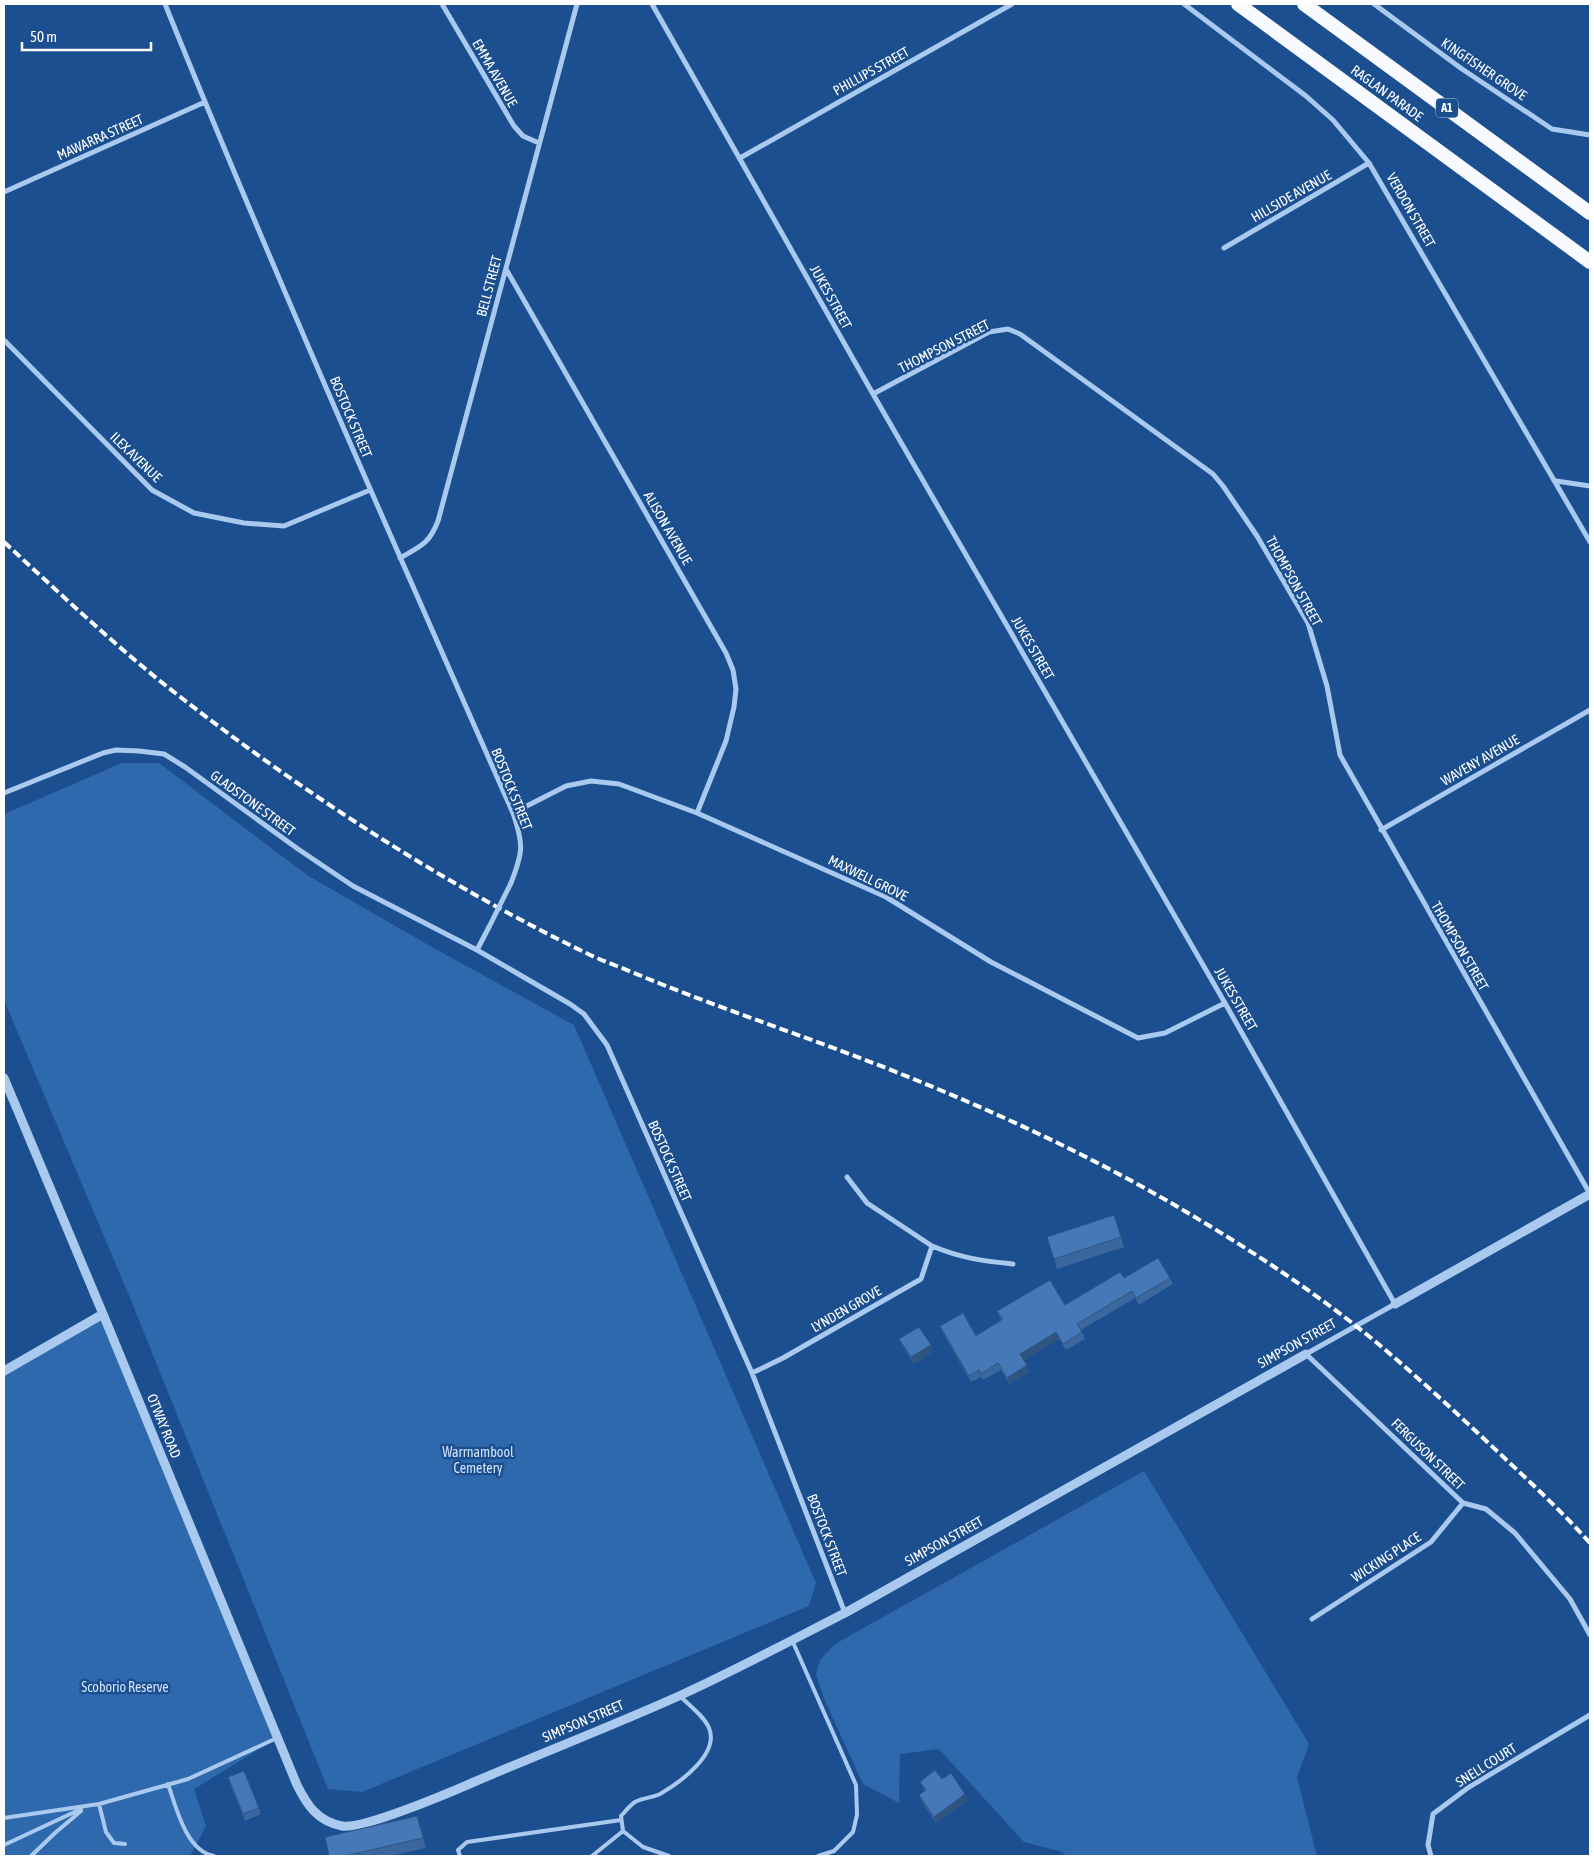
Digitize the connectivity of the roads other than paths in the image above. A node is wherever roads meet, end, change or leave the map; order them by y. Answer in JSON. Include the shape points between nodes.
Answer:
{"nodes":[{"id":1,"x":165,"y":4,"type":"edge"},
{"id":2,"x":442,"y":4,"type":"edge"},
{"id":3,"x":577,"y":4,"type":"edge"},
{"id":4,"x":652,"y":4,"type":"edge"},
{"id":5,"x":1012,"y":4,"type":"edge"},
{"id":6,"x":1184,"y":4,"type":"edge"},
{"id":7,"x":1238,"y":4,"type":"edge"},
{"id":8,"x":1304,"y":4,"type":"edge"},
{"id":9,"x":1374,"y":4,"type":"edge"},
{"id":10,"x":205,"y":102,"type":"junction"},
{"id":11,"x":1590,"y":135,"type":"edge"},
{"id":12,"x":539,"y":144,"type":"junction"},
{"id":13,"x":740,"y":158,"type":"junction"},
{"id":14,"x":1369,"y":163,"type":"junction"},
{"id":15,"x":4,"y":192,"type":"edge"},
{"id":16,"x":1590,"y":213,"type":"edge"},
{"id":17,"x":1224,"y":248,"type":"dead end"},
{"id":18,"x":1590,"y":262,"type":"edge"},
{"id":19,"x":506,"y":269,"type":"junction"},
{"id":20,"x":4,"y":340,"type":"edge"},
{"id":21,"x":873,"y":394,"type":"junction"},
{"id":22,"x":1556,"y":481,"type":"junction"},
{"id":23,"x":1590,"y":486,"type":"edge"},
{"id":24,"x":370,"y":490,"type":"junction"},
{"id":25,"x":1590,"y":542,"type":"edge"},
{"id":26,"x":400,"y":558,"type":"junction"},
{"id":27,"x":1590,"y":710,"type":"edge"},
{"id":28,"x":4,"y":793,"type":"edge"},
{"id":29,"x":513,"y":813,"type":"junction"},
{"id":30,"x":697,"y":813,"type":"junction"},
{"id":31,"x":1382,"y":830,"type":"junction"},
{"id":32,"x":477,"y":950,"type":"junction"},
{"id":33,"x":1226,"y":1003,"type":"junction"},
{"id":34,"x":4,"y":1078,"type":"edge"},
{"id":35,"x":847,"y":1177,"type":"dead end"},
{"id":36,"x":1590,"y":1194,"type":"edge"},
{"id":37,"x":932,"y":1246,"type":"junction"},
{"id":38,"x":1013,"y":1264,"type":"dead end"},
{"id":39,"x":1395,"y":1304,"type":"junction"},
{"id":40,"x":104,"y":1314,"type":"junction"},
{"id":41,"x":1306,"y":1354,"type":"junction"},
{"id":42,"x":4,"y":1370,"type":"edge"},
{"id":43,"x":752,"y":1373,"type":"junction"},
{"id":44,"x":1463,"y":1503,"type":"junction"},
{"id":45,"x":845,"y":1613,"type":"junction"},
{"id":46,"x":1312,"y":1619,"type":"dead end"},
{"id":47,"x":1590,"y":1634,"type":"edge"},
{"id":48,"x":792,"y":1640,"type":"junction"},
{"id":49,"x":680,"y":1696,"type":"junction"},
{"id":50,"x":1590,"y":1715,"type":"edge"},
{"id":51,"x":277,"y":1738,"type":"junction"},
{"id":52,"x":168,"y":1784,"type":"junction"},
{"id":53,"x":297,"y":1785,"type":"joint"},
{"id":54,"x":98,"y":1804,"type":"junction"},
{"id":55,"x":87,"y":1806,"type":"junction"},
{"id":56,"x":4,"y":1818,"type":"edge"},
{"id":57,"x":621,"y":1820,"type":"junction"},
{"id":58,"x":623,"y":1832,"type":"junction"},
{"id":59,"x":125,"y":1844,"type":"dead end"},
{"id":60,"x":4,"y":1845,"type":"edge"},
{"id":61,"x":31,"y":1856,"type":"edge"},
{"id":62,"x":214,"y":1856,"type":"edge"},
{"id":63,"x":460,"y":1856,"type":"edge"},
{"id":64,"x":592,"y":1856,"type":"edge"},
{"id":65,"x":669,"y":1856,"type":"edge"},
{"id":66,"x":818,"y":1856,"type":"edge"},
{"id":67,"x":1431,"y":1856,"type":"edge"}],
"edges":[{"from":1,"to":10,"type":"street","name":"BOSTOCK STREET"},
{"from":2,"to":12,"type":"street","name":"EMMA AVENUE","via":[[514,126],[523,136]]},
{"from":3,"to":12,"type":"street","name":"BELL STREET"},
{"from":4,"to":13,"type":"street","name":"JUKES STREET"},
{"from":5,"to":13,"type":"street","name":"PHILLIPS STREET"},
{"from":6,"to":14,"type":"street","name":"VERDON STREET","via":[[1306,96],[1333,120]]},
{"from":7,"to":18,"type":"highway","name":"RAGLAN PARADE"},
{"from":8,"to":16,"type":"highway","name":"RAGLAN PARADE","number":"A1"},
{"from":9,"to":11,"type":"street","name":"KINGFISHER GROVE","via":[[1462,69],[1552,129]]},
{"from":10,"to":15,"type":"street","name":"MAWARRA STREET"},
{"from":10,"to":24,"type":"street","name":"BOSTOCK STREET"},
{"from":12,"to":19,"type":"street","name":"BELL STREET"},
{"from":13,"to":21,"type":"street","name":"JUKES STREET"},
{"from":14,"to":17,"type":"street","name":"HILLSIDE AVENUE"},
{"from":14,"to":22,"type":"street","name":"VERDON STREET"},
{"from":19,"to":26,"type":"street","name":"BELL STREET","via":[[435,528],[426,543]]},
{"from":19,"to":30,"type":"street","name":"ALISON AVENUE","via":[[733,670],[736,688],[726,741]]},
{"from":20,"to":24,"type":"street","name":"ILEX AVENUE","via":[[152,490],[194,513],[244,523],[284,526]]},
{"from":21,"to":31,"type":"street","name":"THOMPSON STREET","via":[[989,332],[1008,329],[1020,334],[1213,474],[1257,536],[1308,623],[1328,686],[1340,755]]},
{"from":21,"to":33,"type":"street","name":"JUKES STREET"},
{"from":22,"to":23,"type":"street"},
{"from":22,"to":25,"type":"street","name":"VERDON STREET"},
{"from":24,"to":26,"type":"street","name":"BOSTOCK STREET"},
{"from":26,"to":29,"type":"street","name":"BOSTOCK STREET"},
{"from":27,"to":31,"type":"street","name":"WAVENY AVENUE"},
{"from":28,"to":32,"type":"street","name":"GLADSTONE STREET","via":[[109,751],[139,750],[164,754],[354,886]]},
{"from":29,"to":30,"type":"street","name":"MAXWELL GROVE","via":[[566,786],[591,781],[619,784]]},
{"from":29,"to":32,"type":"street","name":"BOSTOCK STREET","bridge":true,"via":[[520,835],[521,858]]},
{"from":30,"to":33,"type":"street","name":"MAXWELL GROVE","via":[[886,897],[991,962],[1138,1038],[1165,1034]]},
{"from":31,"to":36,"type":"street","name":"THOMPSON STREET"},
{"from":32,"to":43,"type":"street","name":"BOSTOCK STREET","via":[[570,1004],[584,1014],[599,1032]]},
{"from":33,"to":39,"type":"street","name":"JUKES STREET"},
{"from":34,"to":40,"type":"street","name":"OTWAY ROAD"},
{"from":35,"to":37,"type":"street","via":[[867,1203]]},
{"from":36,"to":39,"type":"street","name":"SIMPSON STREET"},
{"from":37,"to":38,"type":"street","via":[[978,1261]]},
{"from":37,"to":43,"type":"street","name":"LYNDEN GROVE","via":[[921,1279]]},
{"from":39,"to":41,"type":"street","name":"SIMPSON STREET"},
{"from":40,"to":42,"type":"street"},
{"from":40,"to":51,"type":"street","name":"OTWAY ROAD"},
{"from":41,"to":44,"type":"street","name":"FERGUSON STREET"},
{"from":41,"to":45,"type":"street","name":"SIMPSON STREET"},
{"from":43,"to":45,"type":"street","name":"BOSTOCK STREET"},
{"from":44,"to":46,"type":"street","name":"WICKING PLACE","via":[[1431,1542]]},
{"from":44,"to":47,"type":"street","name":"FERGUSON STREET","via":[[1486,1509],[1514,1533],[1570,1600]]},
{"from":45,"to":48,"type":"street","name":"SIMPSON STREET"},
{"from":48,"to":49,"type":"street","name":"SIMPSON STREET"},
{"from":48,"to":66,"type":"lane","via":[[856,1785],[858,1815],[853,1832],[834,1851]]},
{"from":49,"to":53,"type":"street","name":"SIMPSON STREET","via":[[431,1800],[365,1823],[343,1827],[322,1819],[307,1805]]},
{"from":49,"to":57,"type":"lane","via":[[710,1729],[711,1744],[699,1764],[686,1776],[659,1795],[635,1802]]},
{"from":50,"to":67,"type":"street","name":"SNELL COURT","via":[[1469,1787],[1432,1814],[1428,1845]]},
{"from":51,"to":52,"type":"lane","via":[[188,1779]]},
{"from":51,"to":53,"type":"street","name":"OTWAY ROAD"},
{"from":52,"to":54,"type":"lane"},
{"from":52,"to":62,"type":"lane","via":[[192,1842]]},
{"from":54,"to":55,"type":"lane"},
{"from":54,"to":59,"type":"lane","via":[[106,1832],[114,1843]]},
{"from":55,"to":56,"type":"lane"},
{"from":55,"to":60,"type":"lane"},
{"from":55,"to":61,"type":"lane"},
{"from":57,"to":58,"type":"lane"},
{"from":57,"to":63,"type":"lane","via":[[467,1842],[458,1850]]},
{"from":58,"to":64,"type":"lane"},
{"from":58,"to":65,"type":"lane","via":[[643,1847]]}]}
